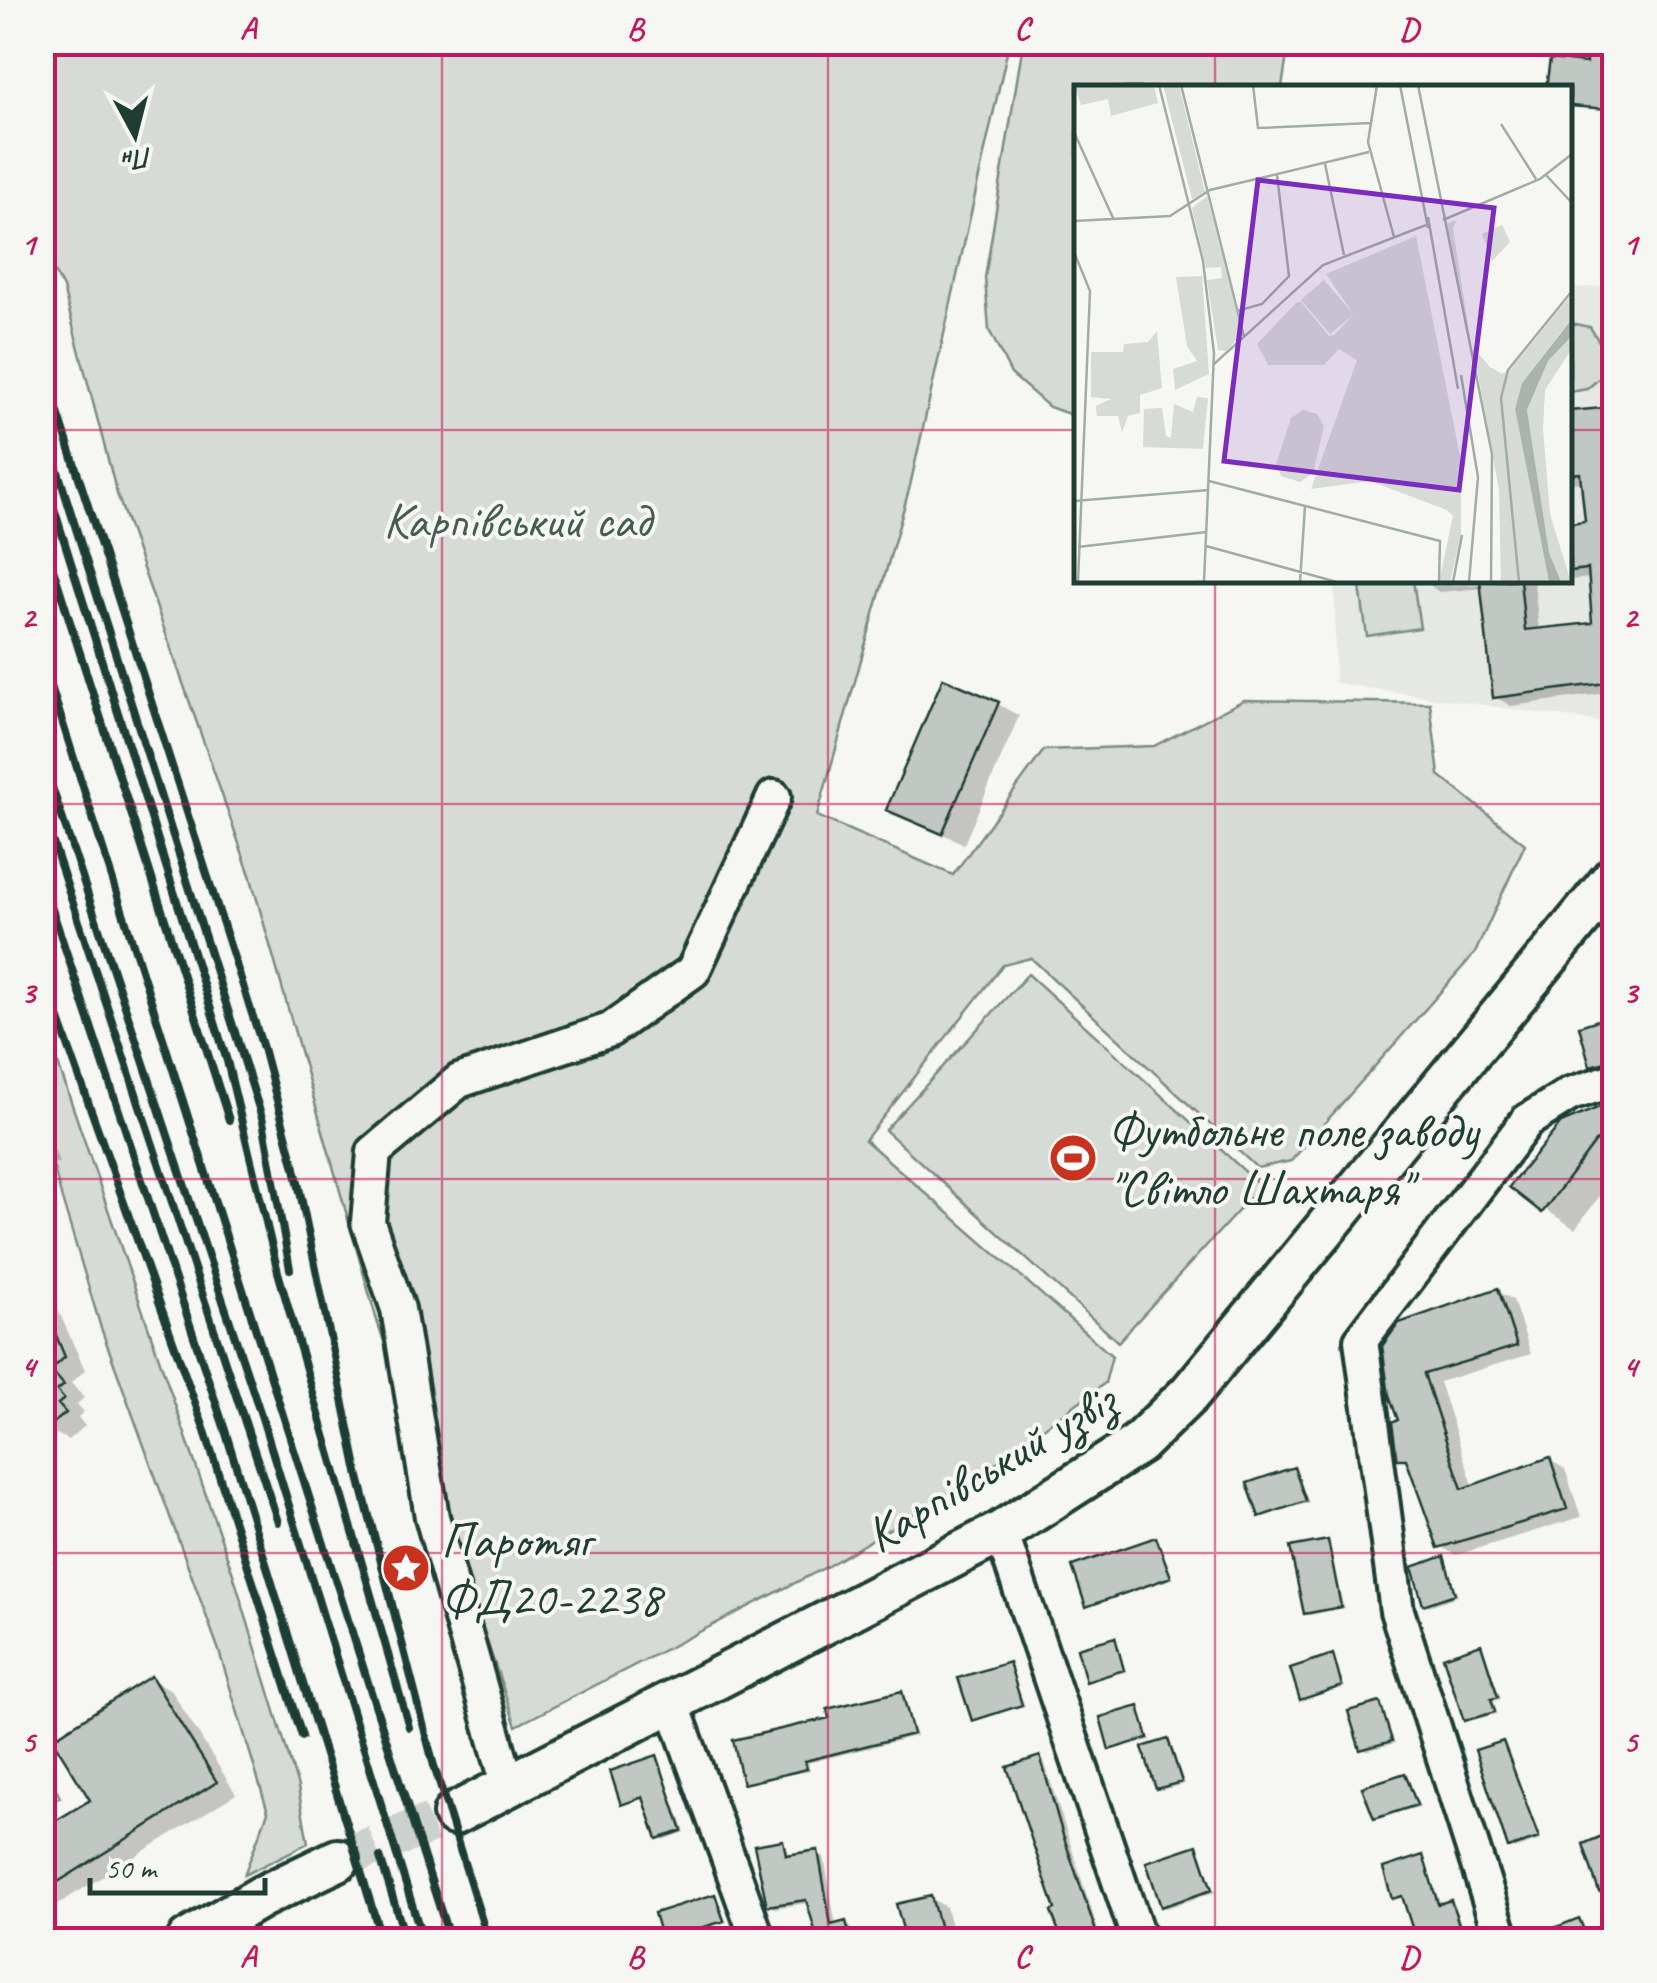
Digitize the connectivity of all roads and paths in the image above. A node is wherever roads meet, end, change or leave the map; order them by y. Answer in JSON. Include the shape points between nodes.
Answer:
{"nodes":[{"id":1,"x":774,"y":796,"type":"dead end"},
{"id":2,"x":1614,"y":877,"type":"edge"},
{"id":3,"x":1614,"y":1080,"type":"edge"},
{"id":4,"x":1001,"y":1532,"type":"junction"},
{"id":5,"x":670,"y":1700,"type":"junction"},
{"id":6,"x":509,"y":1788,"type":"junction"},
{"id":7,"x":454,"y":1814,"type":"tunnel mouth"},
{"id":8,"x":338,"y":1860,"type":"tunnel mouth"},
{"id":9,"x":188,"y":1940,"type":"edge"},
{"id":10,"x":758,"y":1940,"type":"edge"},
{"id":11,"x":1140,"y":1940,"type":"edge"},
{"id":12,"x":1502,"y":1940,"type":"edge"}],
"edges":[{"from":1,"to":6,"type":"street","via":[[693,971],[610,1030],[459,1081],[374,1152],[368,1222],[398,1308],[432,1517]]},
{"from":2,"to":4,"type":"main road","name":"Карпівський узвіз","via":[[1190,1392],[1138,1444]]},
{"from":3,"to":12,"type":"street","via":[[1570,1094],[1527,1121],[1361,1340],[1397,1611]]},
{"from":4,"to":5,"type":"main road","name":"Карпівський узвіз"},
{"from":4,"to":11,"type":"street"},
{"from":5,"to":6,"type":"main road","name":"Карпівський узвіз"},
{"from":5,"to":10,"type":"street"},
{"from":6,"to":7,"type":"main road","name":"Карпівський узвіз"},
{"from":8,"to":9,"type":"main road"}]}
